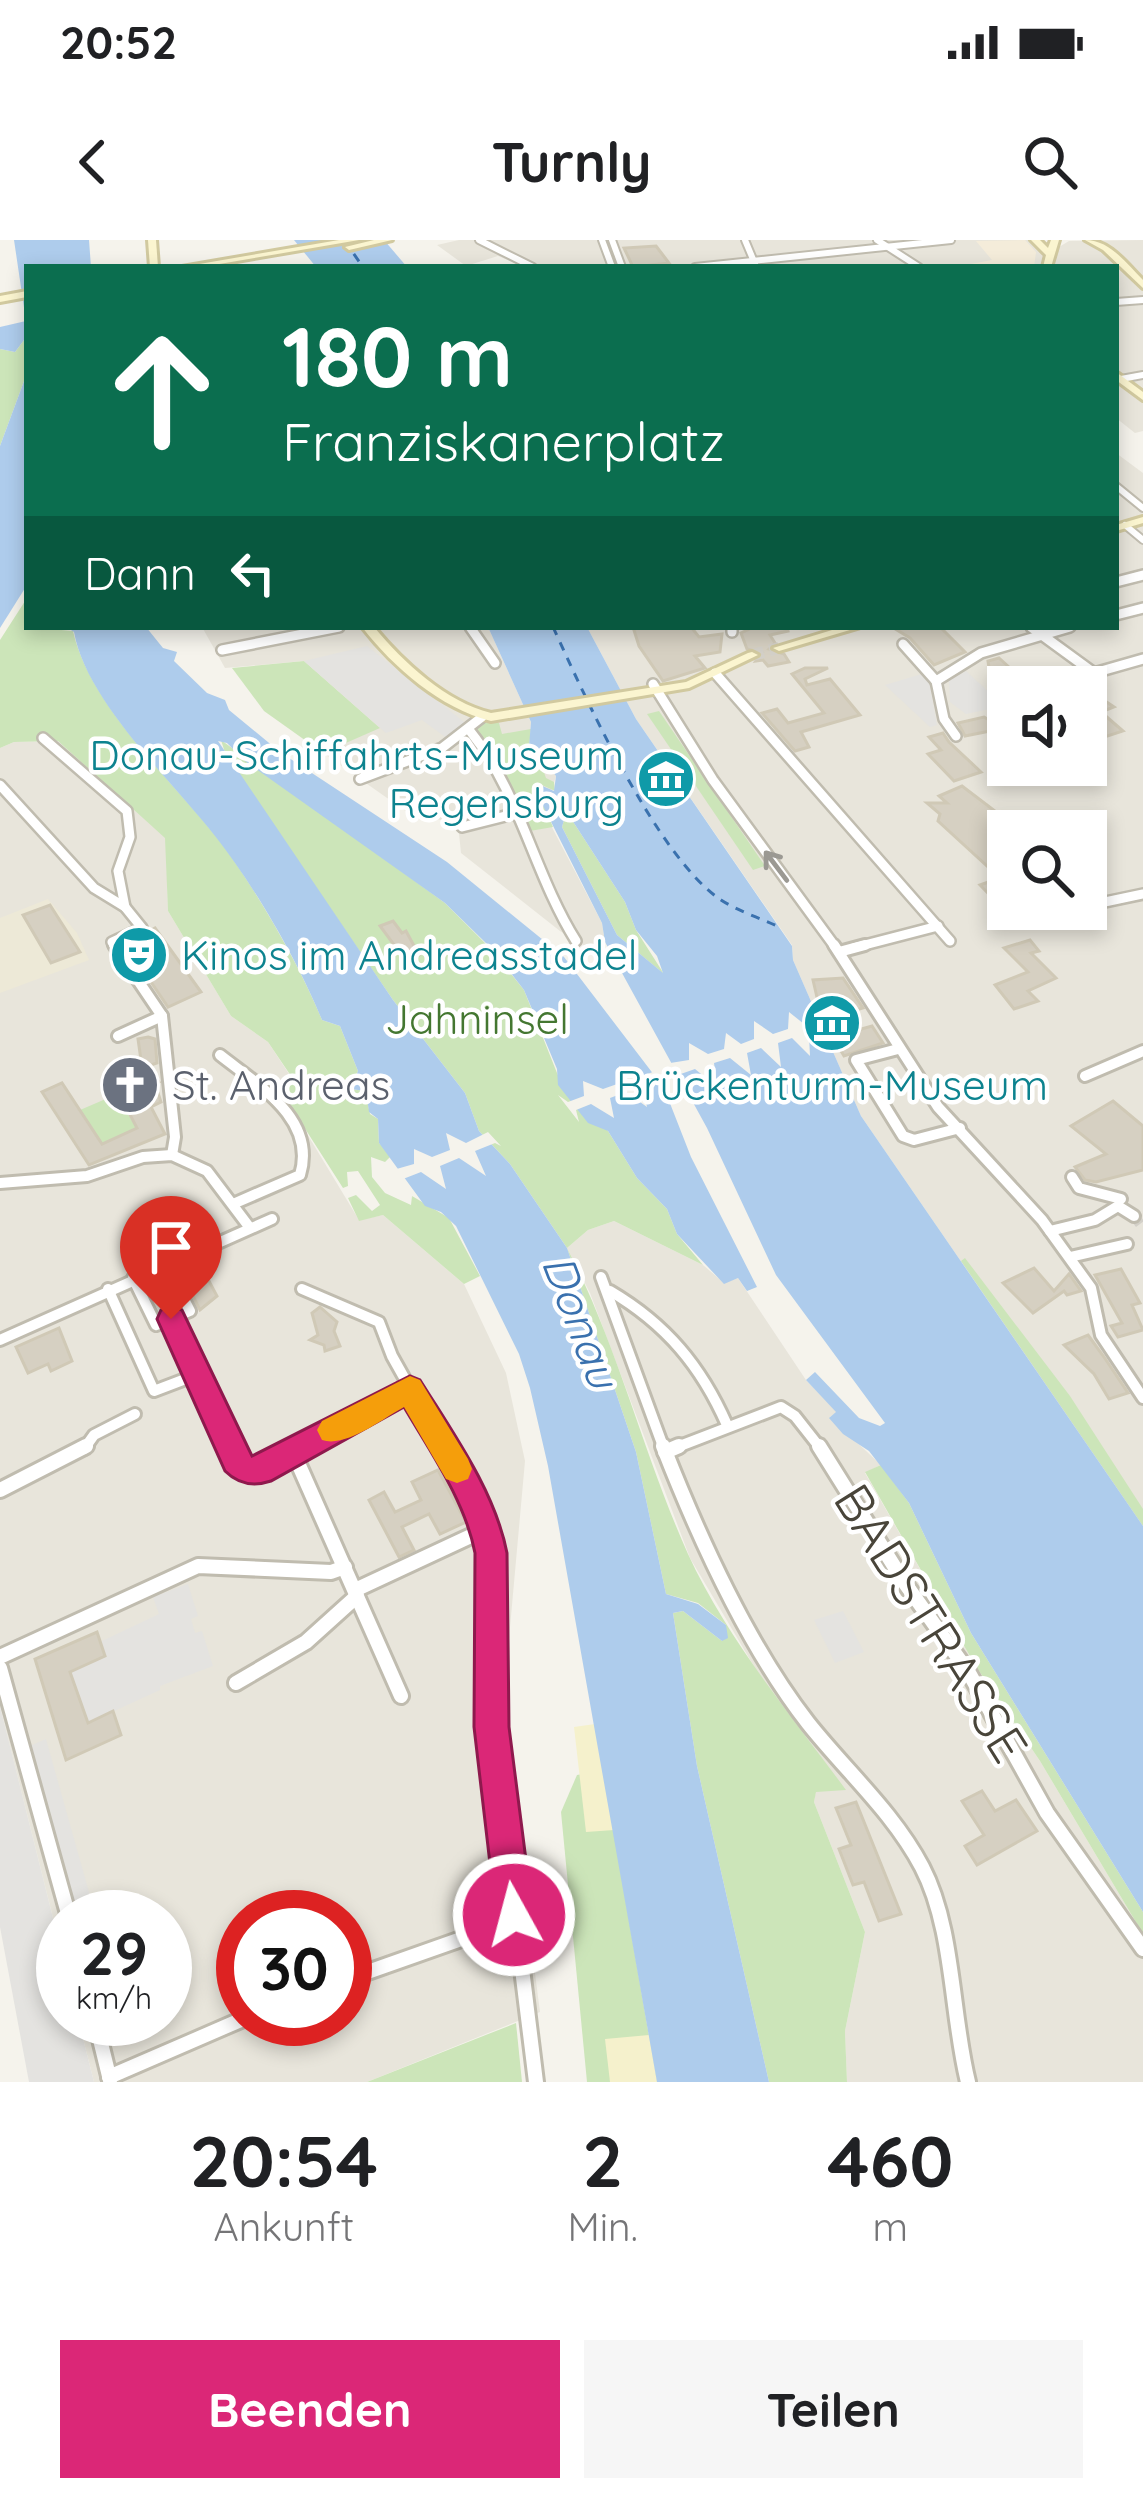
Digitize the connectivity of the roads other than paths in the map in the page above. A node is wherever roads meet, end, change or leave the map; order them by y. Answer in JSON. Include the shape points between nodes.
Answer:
{"nodes":[{"id":1,"x":355,"y":240,"type":"edge"},
{"id":2,"x":388,"y":240,"type":"edge"},
{"id":3,"x":479,"y":240,"type":"edge"},
{"id":4,"x":745,"y":240,"type":"edge"},
{"id":5,"x":951,"y":240,"type":"edge"},
{"id":6,"x":1035,"y":240,"type":"edge"},
{"id":7,"x":1055,"y":240,"type":"edge"},
{"id":8,"x":1089,"y":240,"type":"edge"},
{"id":9,"x":1102,"y":240,"type":"edge"},
{"id":10,"x":879,"y":244,"type":"edge"},
{"id":11,"x":1048,"y":253,"type":"junction"},
{"id":12,"x":254,"y":260,"type":"junction"},
{"id":13,"x":202,"y":264,"type":"edge"},
{"id":14,"x":241,"y":264,"type":"edge"},
{"id":15,"x":526,"y":264,"type":"edge"},
{"id":16,"x":755,"y":264,"type":"edge"},
{"id":17,"x":914,"y":264,"type":"edge"},
{"id":18,"x":1047,"y":264,"type":"edge"},
{"id":19,"x":1128,"y":270,"type":"junction"},
{"id":20,"x":1143,"y":285,"type":"edge"},
{"id":21,"x":1143,"y":375,"type":"edge"},
{"id":22,"x":1119,"y":377,"type":"edge"},
{"id":23,"x":1143,"y":397,"type":"edge"},
{"id":24,"x":1119,"y":488,"type":"edge"},
{"id":25,"x":1143,"y":508,"type":"edge"},
{"id":26,"x":1143,"y":520,"type":"edge"},
{"id":27,"x":1119,"y":528,"type":"edge"},
{"id":28,"x":1143,"y":540,"type":"edge"},
{"id":29,"x":324,"y":630,"type":"edge"},
{"id":30,"x":370,"y":630,"type":"edge"},
{"id":31,"x":472,"y":630,"type":"edge"},
{"id":32,"x":843,"y":630,"type":"edge"},
{"id":33,"x":1036,"y":630,"type":"edge"},
{"id":34,"x":1058,"y":630,"type":"edge"},
{"id":35,"x":1042,"y":634,"type":"junction"},
{"id":36,"x":903,"y":644,"type":"dead end"},
{"id":37,"x":779,"y":648,"type":"tunnel mouth"},
{"id":38,"x":222,"y":650,"type":"dead end"},
{"id":39,"x":752,"y":655,"type":"tunnel mouth"},
{"id":40,"x":1143,"y":659,"type":"edge"},
{"id":41,"x":494,"y":662,"type":"dead end"},
{"id":42,"x":715,"y":673,"type":"junction"},
{"id":43,"x":936,"y":681,"type":"junction"},
{"id":44,"x":655,"y":688,"type":"junction"},
{"id":45,"x":482,"y":716,"type":"junction"},
{"id":46,"x":470,"y":731,"type":"junction"},
{"id":47,"x":956,"y":736,"type":"dead end"},
{"id":48,"x":44,"y":738,"type":"dead end"},
{"id":49,"x":360,"y":779,"type":"dead end"},
{"id":50,"x":0,"y":785,"type":"edge"},
{"id":51,"x":517,"y":813,"type":"junction"},
{"id":52,"x":462,"y":826,"type":"dead end"},
{"id":53,"x":1143,"y":894,"type":"edge"},
{"id":54,"x":1107,"y":902,"type":"edge"},
{"id":55,"x":125,"y":908,"type":"junction"},
{"id":56,"x":938,"y":926,"type":"junction"},
{"id":57,"x":576,"y":941,"type":"dead end"},
{"id":58,"x":950,"y":941,"type":"dead end"},
{"id":59,"x":839,"y":952,"type":"junction"},
{"id":60,"x":162,"y":1016,"type":"junction"},
{"id":61,"x":118,"y":1036,"type":"dead end"},
{"id":62,"x":898,"y":1049,"type":"junction"},
{"id":63,"x":1143,"y":1051,"type":"edge"},
{"id":64,"x":220,"y":1055,"type":"dead end"},
{"id":65,"x":1085,"y":1076,"type":"dead end"},
{"id":66,"x":960,"y":1128,"type":"junction"},
{"id":67,"x":172,"y":1155,"type":"junction"},
{"id":68,"x":1072,"y":1177,"type":"dead end"},
{"id":69,"x":0,"y":1183,"type":"edge"},
{"id":70,"x":1120,"y":1199,"type":"dead end"},
{"id":71,"x":233,"y":1204,"type":"junction"},
{"id":72,"x":1134,"y":1216,"type":"dead end"},
{"id":73,"x":272,"y":1219,"type":"dead end"},
{"id":74,"x":1046,"y":1226,"type":"junction"},
{"id":75,"x":250,"y":1228,"type":"junction"},
{"id":76,"x":1127,"y":1244,"type":"dead end"},
{"id":77,"x":1070,"y":1257,"type":"junction"},
{"id":78,"x":166,"y":1264,"type":"junction"},
{"id":79,"x":601,"y":1276,"type":"dead end"},
{"id":80,"x":133,"y":1278,"type":"junction"},
{"id":81,"x":108,"y":1288,"type":"junction"},
{"id":82,"x":609,"y":1290,"type":"junction"},
{"id":83,"x":307,"y":1292,"type":"dead end"},
{"id":84,"x":171,"y":1319,"type":"junction"},
{"id":85,"x":156,"y":1325,"type":"junction"},
{"id":86,"x":129,"y":1336,"type":"junction"},
{"id":87,"x":0,"y":1340,"type":"edge"},
{"id":88,"x":196,"y":1375,"type":"junction"},
{"id":89,"x":410,"y":1389,"type":"junction"},
{"id":90,"x":1143,"y":1398,"type":"edge"},
{"id":91,"x":135,"y":1414,"type":"dead end"},
{"id":92,"x":727,"y":1424,"type":"junction"},
{"id":93,"x":665,"y":1452,"type":"junction"},
{"id":94,"x":294,"y":1454,"type":"junction"},
{"id":95,"x":0,"y":1490,"type":"edge"},
{"id":96,"x":486,"y":1529,"type":"junction"},
{"id":97,"x":345,"y":1567,"type":"junction"},
{"id":98,"x":356,"y":1593,"type":"junction"},
{"id":99,"x":0,"y":1657,"type":"edge"},
{"id":100,"x":0,"y":1668,"type":"edge"},
{"id":101,"x":236,"y":1683,"type":"dead end"},
{"id":102,"x":401,"y":1696,"type":"dead end"},
{"id":103,"x":62,"y":1890,"type":"edge"},
{"id":104,"x":515,"y":1920,"type":"junction"},
{"id":105,"x":1143,"y":1949,"type":"edge"},
{"id":106,"x":372,"y":1970,"type":"edge"},
{"id":107,"x":216,"y":2031,"type":"edge"},
{"id":108,"x":102,"y":2046,"type":"edge"},
{"id":109,"x":110,"y":2080,"type":"edge"},
{"id":110,"x":536,"y":2082,"type":"edge"},
{"id":111,"x":968,"y":2082,"type":"edge"}],
"edges":[{"from":1,"to":12,"type":"street"},
{"from":2,"to":12,"type":"street"},
{"from":3,"to":15,"type":"street"},
{"from":4,"to":16,"type":"street"},
{"from":5,"to":10,"type":"street"},
{"from":6,"to":11,"type":"street"},
{"from":7,"to":11,"type":"street"},
{"from":8,"to":19,"type":"street"},
{"from":9,"to":19,"type":"street"},
{"from":10,"to":16,"type":"street"},
{"from":10,"to":17,"type":"street"},
{"from":11,"to":18,"type":"street"},
{"from":12,"to":13,"type":"street"},
{"from":12,"to":14,"type":"street"},
{"from":19,"to":20,"type":"street"},
{"from":21,"to":22,"type":"street"},
{"from":22,"to":23,"type":"street"},
{"from":24,"to":25,"type":"street"},
{"from":26,"to":27,"type":"street"},
{"from":27,"to":28,"type":"street"},
{"from":29,"to":38,"type":"street"},
{"from":30,"to":45,"type":"street"},
{"from":31,"to":41,"type":"street"},
{"from":32,"to":37,"type":"street"},
{"from":33,"to":35,"type":"street"},
{"from":34,"to":35,"type":"street"},
{"from":35,"to":40,"type":"street","via":[[1094,673]]},
{"from":35,"to":43,"type":"street"},
{"from":36,"to":43,"type":"street"},
{"from":39,"to":42,"type":"street"},
{"from":42,"to":44,"type":"street"},
{"from":42,"to":56,"type":"street"},
{"from":43,"to":47,"type":"street"},
{"from":44,"to":45,"type":"street"},
{"from":59,"to":44,"type":"street","one_way":true},
{"from":45,"to":46,"type":"street"},
{"from":46,"to":49,"type":"street"},
{"from":46,"to":51,"type":"street","via":[[495,762]]},
{"from":48,"to":55,"type":"street","via":[[128,811],[130,837],[118,872]]},
{"from":50,"to":55,"type":"street","via":[[94,889]]},
{"from":51,"to":52,"type":"street"},
{"from":51,"to":57,"type":"street"},
{"from":53,"to":54,"type":"street"},
{"from":55,"to":60,"type":"street","via":[[142,928],[112,942]]},
{"from":56,"to":58,"type":"street"},
{"from":56,"to":59,"type":"street"},
{"from":59,"to":62,"type":"street"},
{"from":60,"to":61,"type":"street"},
{"from":60,"to":67,"type":"street"},
{"from":62,"to":66,"type":"street"},
{"from":62,"to":66,"type":"street","via":[[856,1060],[903,1136]]},
{"from":63,"to":65,"type":"street"},
{"from":64,"to":71,"type":"street","via":[[285,1108],[305,1165],[300,1175]]},
{"from":66,"to":74,"type":"street"},
{"from":67,"to":69,"type":"street","via":[[86,1176]]},
{"from":67,"to":71,"type":"street","via":[[207,1171]]},
{"from":68,"to":70,"type":"street","via":[[1079,1189]]},
{"from":71,"to":75,"type":"street"},
{"from":72,"to":74,"type":"street","via":[[1118,1206],[1095,1220]]},
{"from":73,"to":75,"type":"street"},
{"from":74,"to":77,"type":"street"},
{"from":75,"to":78,"type":"street"},
{"from":76,"to":77,"type":"street"},
{"from":77,"to":90,"type":"street","via":[[1091,1288],[1101,1335]]},
{"from":78,"to":80,"type":"street"},
{"from":78,"to":84,"type":"street","via":[[190,1311]]},
{"from":79,"to":82,"type":"street"},
{"from":80,"to":81,"type":"street"},
{"from":80,"to":85,"type":"street"},
{"from":81,"to":86,"type":"street"},
{"from":81,"to":87,"type":"street"},
{"from":82,"to":92,"type":"street","via":[[688,1352]]},
{"from":82,"to":93,"type":"street"},
{"from":83,"to":89,"type":"street","via":[[379,1322]]},
{"from":84,"to":85,"type":"street"},
{"from":84,"to":88,"type":"street"},
{"from":85,"to":86,"type":"street"},
{"from":86,"to":88,"type":"street","via":[[154,1391]]},
{"from":88,"to":94,"type":"street","via":[[236,1461],[250,1472]]},
{"from":89,"to":94,"type":"street"},
{"from":89,"to":96,"type":"street"},
{"from":91,"to":95,"type":"street"},
{"from":92,"to":93,"type":"street","name":"BADSTRASSE"},
{"from":92,"to":105,"type":"street","name":"BADSTRASSE","via":[[782,1407],[818,1444],[969,1673],[1047,1813]]},
{"from":93,"to":111,"type":"street","via":[[760,1657],[890,1816],[923,1869],[944,1929]]},
{"from":94,"to":97,"type":"street"},
{"from":96,"to":98,"type":"street"},
{"from":96,"to":104,"type":"street","via":[[492,1727]]},
{"from":97,"to":98,"type":"street"},
{"from":97,"to":99,"type":"street","via":[[198,1566]]},
{"from":98,"to":101,"type":"street","via":[[306,1642]]},
{"from":98,"to":102,"type":"street"},
{"from":100,"to":103,"type":"street"},
{"from":104,"to":106,"type":"street"},
{"from":104,"to":110,"type":"street"},
{"from":107,"to":109,"type":"street"},
{"from":108,"to":109,"type":"street"}]}
